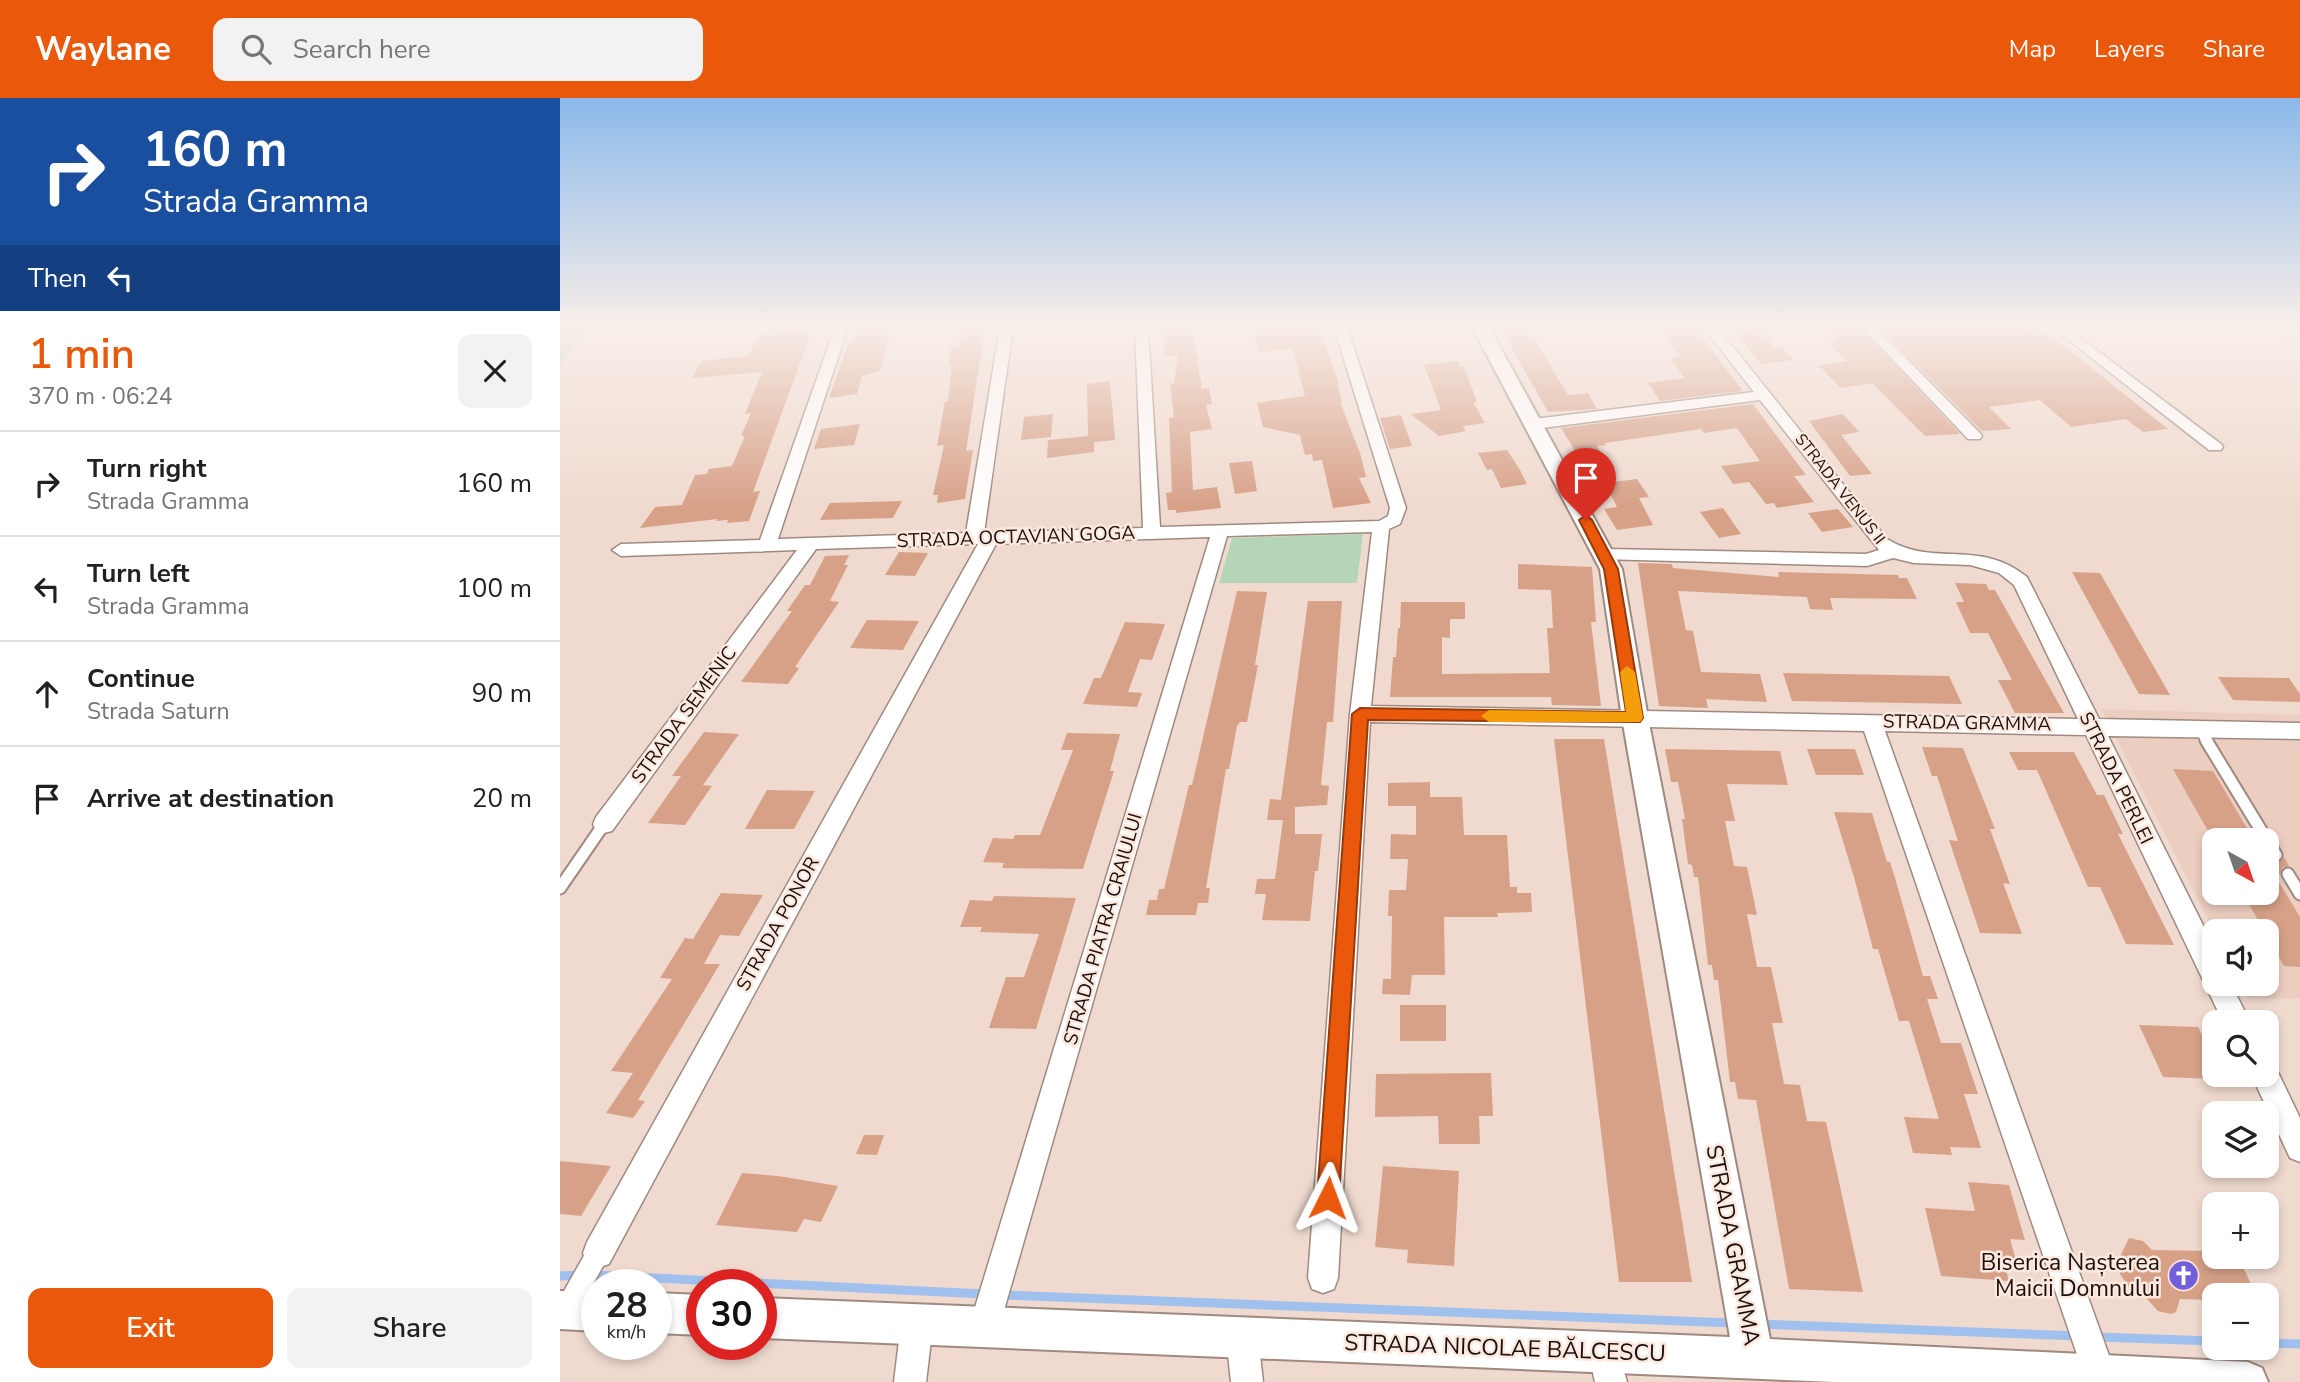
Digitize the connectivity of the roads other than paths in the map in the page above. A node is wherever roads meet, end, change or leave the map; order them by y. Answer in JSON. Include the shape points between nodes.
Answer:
{"nodes":[{"id":1,"x":821,"y":387,"type":"edge"},
{"id":2,"x":999,"y":387,"type":"edge"},
{"id":3,"x":1145,"y":387,"type":"edge"},
{"id":4,"x":1360,"y":387,"type":"edge"},
{"id":5,"x":1513,"y":387,"type":"edge"},
{"id":6,"x":1759,"y":387,"type":"edge"},
{"id":7,"x":1926,"y":387,"type":"edge"},
{"id":8,"x":2136,"y":387,"type":"edge"},
{"id":9,"x":1766,"y":395,"type":"junction"},
{"id":10,"x":1534,"y":424,"type":"junction"},
{"id":11,"x":1974,"y":436,"type":"dead end"},
{"id":12,"x":2215,"y":447,"type":"dead end"},
{"id":13,"x":1381,"y":526,"type":"junction"},
{"id":14,"x":1220,"y":531,"type":"junction"},
{"id":15,"x":1152,"y":533,"type":"junction"},
{"id":16,"x":982,"y":538,"type":"junction"},
{"id":17,"x":811,"y":544,"type":"junction"},
{"id":18,"x":767,"y":545,"type":"junction"},
{"id":19,"x":621,"y":550,"type":"dead end"},
{"id":20,"x":1891,"y":552,"type":"junction"},
{"id":21,"x":1605,"y":555,"type":"junction"},
{"id":22,"x":1360,"y":714,"type":"junction"},
{"id":23,"x":1635,"y":718,"type":"junction"},
{"id":24,"x":1871,"y":722,"type":"junction"},
{"id":25,"x":2090,"y":725,"type":"junction"},
{"id":26,"x":2199,"y":728,"type":"junction"},
{"id":27,"x":2300,"y":731,"type":"edge"},
{"id":28,"x":604,"y":824,"type":"joint"},
{"id":29,"x":2260,"y":828,"type":"edge"},
{"id":30,"x":2288,"y":874,"type":"dead end"},
{"id":31,"x":560,"y":888,"type":"edge"},
{"id":32,"x":2300,"y":894,"type":"edge"},
{"id":33,"x":2202,"y":950,"type":"edge"},
{"id":34,"x":2270,"y":1087,"type":"edge"},
{"id":35,"x":2300,"y":1148,"type":"edge"},
{"id":36,"x":598,"y":1253,"type":"joint"},
{"id":37,"x":1323,"y":1278,"type":"dead end"},
{"id":38,"x":571,"y":1312,"type":"edge"},
{"id":39,"x":988,"y":1318,"type":"junction"},
{"id":40,"x":777,"y":1319,"type":"edge"},
{"id":41,"x":917,"y":1324,"type":"junction"},
{"id":42,"x":1749,"y":1335,"type":"junction"},
{"id":43,"x":1242,"y":1337,"type":"junction"},
{"id":44,"x":2096,"y":1364,"type":"junction"},
{"id":45,"x":1607,"y":1367,"type":"edge"},
{"id":46,"x":910,"y":1382,"type":"edge"},
{"id":47,"x":1247,"y":1382,"type":"edge"},
{"id":48,"x":2248,"y":1382,"type":"edge"}],
"edges":[{"from":1,"to":18,"type":"street"},
{"from":2,"to":16,"type":"street"},
{"from":3,"to":15,"type":"street"},
{"from":4,"to":13,"type":"street","via":[[1398,508],[1398,517]]},
{"from":5,"to":10,"type":"street"},
{"from":6,"to":9,"type":"street","name":"STRADA VENUS II"},
{"from":7,"to":11,"type":"street"},
{"from":8,"to":12,"type":"street"},
{"from":9,"to":10,"type":"street"},
{"from":9,"to":20,"type":"street","name":"STRADA VENUS II"},
{"from":10,"to":21,"type":"street"},
{"from":13,"to":14,"type":"street","name":"STRADA OCTAVIAN GOGA"},
{"from":13,"to":22,"type":"street"},
{"from":14,"to":15,"type":"street","name":"STRADA OCTAVIAN GOGA"},
{"from":14,"to":39,"type":"street","name":"STRADA PIATRA CRAIULUI"},
{"from":15,"to":16,"type":"street","name":"STRADA OCTAVIAN GOGA"},
{"from":16,"to":17,"type":"street","name":"STRADA OCTAVIAN GOGA"},
{"from":16,"to":36,"type":"street","name":"STRADA PONOR"},
{"from":17,"to":18,"type":"street","name":"STRADA OCTAVIAN GOGA"},
{"from":17,"to":28,"type":"street","name":"STRADA SEMENIC"},
{"from":18,"to":19,"type":"street","name":"STRADA OCTAVIAN GOGA"},
{"from":20,"to":21,"type":"street","via":[[1867,560]]},
{"from":20,"to":25,"type":"street","name":"STRADA PERLEI","via":[[1918,558],[1993,561],[2012,571],[2021,580]]},
{"from":21,"to":23,"type":"street","name":"STRADA GRAMMA"},
{"from":22,"to":23,"type":"street","name":"STRADA GRAMMA"},
{"from":22,"to":37,"type":"street"},
{"from":23,"to":24,"type":"street","name":"STRADA GRAMMA"},
{"from":23,"to":42,"type":"street","name":"STRADA GRAMMA"},
{"from":24,"to":25,"type":"street","name":"STRADA GRAMMA"},
{"from":24,"to":44,"type":"street"},
{"from":25,"to":26,"type":"street","name":"STRADA GRAMMA"},
{"from":25,"to":33,"type":"street","name":"STRADA PERLEI"},
{"from":26,"to":27,"type":"street","name":"STRADA GRAMMA"},
{"from":26,"to":29,"type":"lane"},
{"from":28,"to":31,"type":"lane","name":"STRADA SEMENIC"},
{"from":30,"to":32,"type":"lane"},
{"from":34,"to":35,"type":"street"},
{"from":36,"to":38,"type":"street","name":"STRADA PONOR"},
{"from":39,"to":41,"type":"street","name":"STRADA NICOLAE BĂLCESCU"},
{"from":39,"to":43,"type":"street","name":"STRADA NICOLAE BĂLCESCU"},
{"from":40,"to":41,"type":"street","name":"STRADA NICOLAE BĂLCESCU"},
{"from":41,"to":46,"type":"street"},
{"from":42,"to":44,"type":"street","name":"STRADA NICOLAE BĂLCESCU"},
{"from":42,"to":45,"type":"street","name":"STRADA NICOLAE BĂLCESCU"},
{"from":43,"to":45,"type":"street","name":"STRADA NICOLAE BĂLCESCU"},
{"from":43,"to":47,"type":"street"},
{"from":44,"to":48,"type":"street","name":"STRADA NICOLAE BĂLCESCU"}]}
